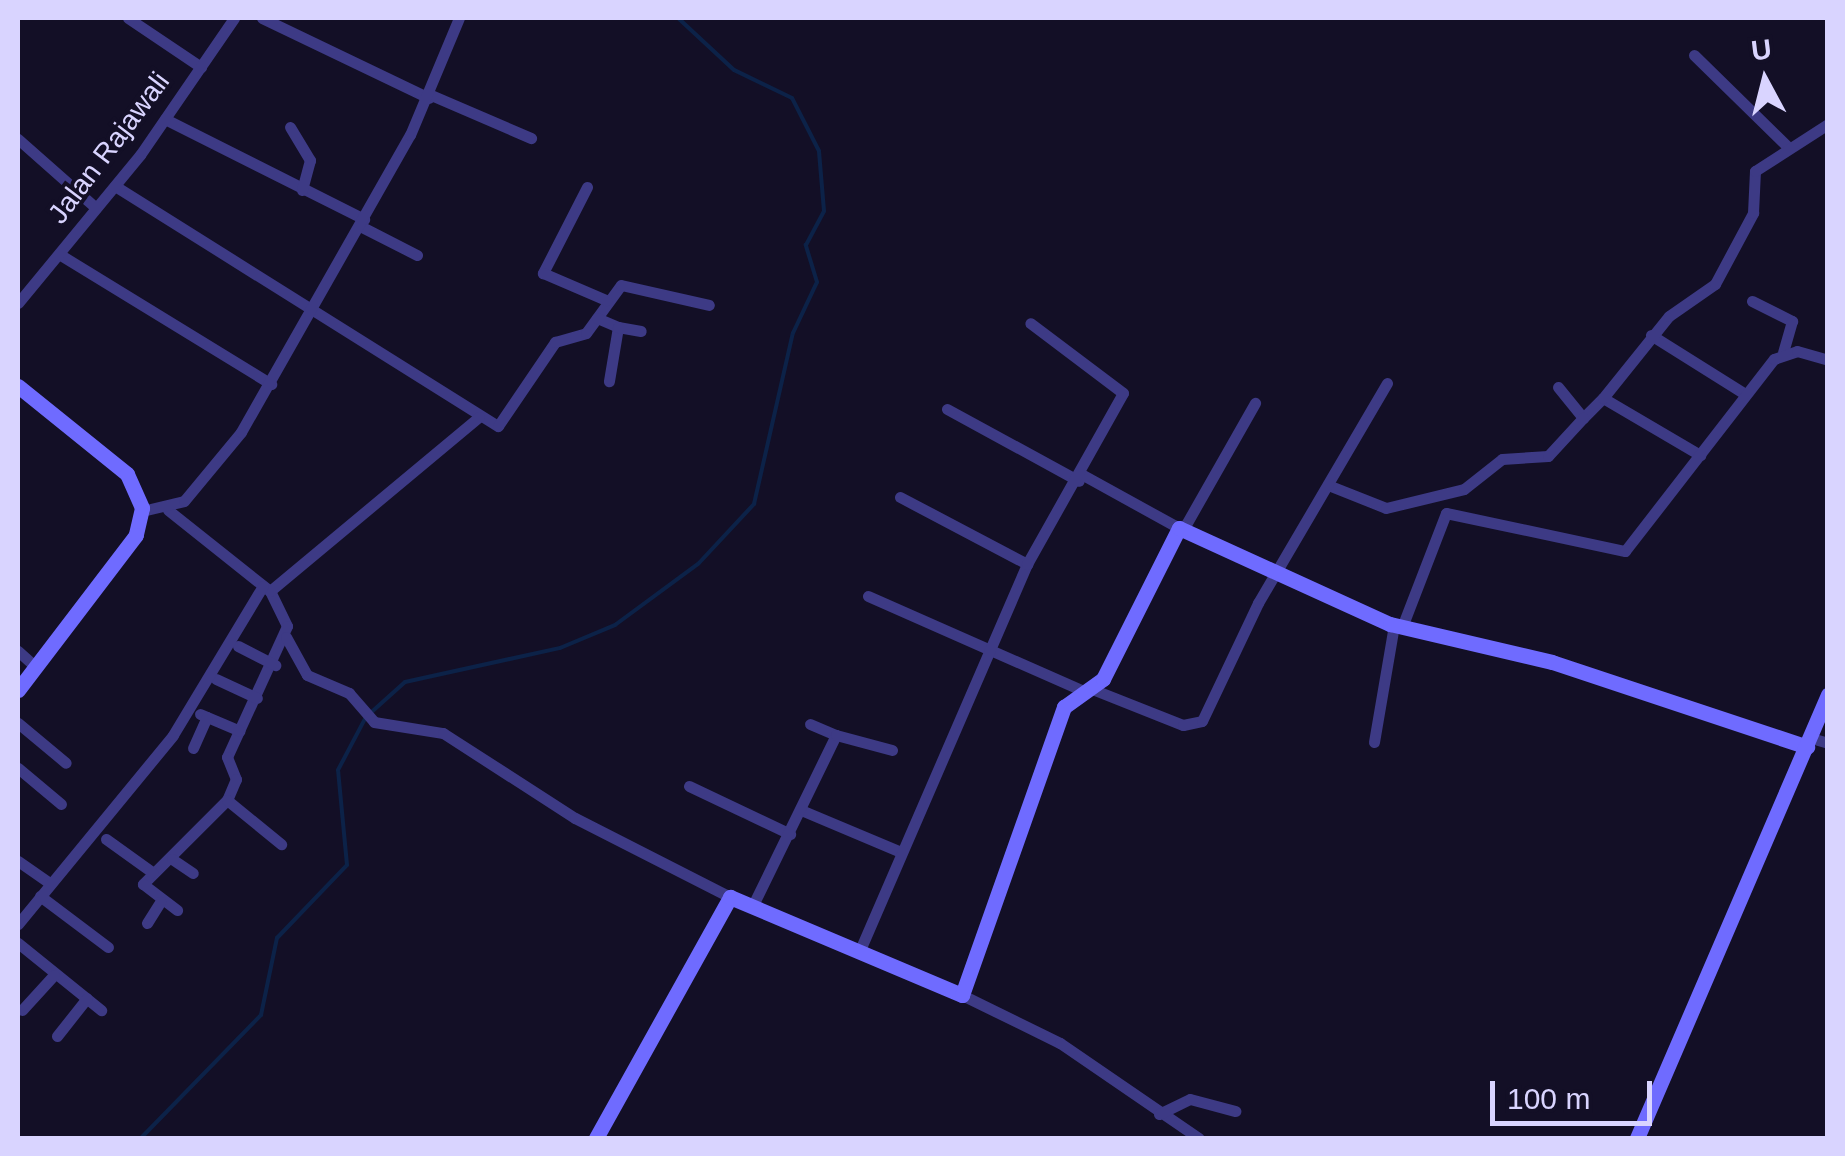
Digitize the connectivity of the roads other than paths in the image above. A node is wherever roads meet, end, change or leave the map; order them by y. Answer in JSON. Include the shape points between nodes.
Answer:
{"nodes":[{"id":1,"x":128,"y":18,"type":"edge"},
{"id":2,"x":234,"y":18,"type":"edge"},
{"id":3,"x":262,"y":18,"type":"edge"},
{"id":4,"x":459,"y":18,"type":"edge"},
{"id":5,"x":1694,"y":55,"type":"dead end"},
{"id":6,"x":201,"y":67,"type":"junction"},
{"id":7,"x":430,"y":96,"type":"junction"},
{"id":8,"x":165,"y":119,"type":"junction"},
{"id":9,"x":1828,"y":124,"type":"edge"},
{"id":10,"x":290,"y":127,"type":"dead end"},
{"id":11,"x":531,"y":138,"type":"dead end"},
{"id":12,"x":18,"y":139,"type":"edge"},
{"id":13,"x":1786,"y":145,"type":"junction"},
{"id":14,"x":115,"y":186,"type":"junction"},
{"id":15,"x":586,"y":187,"type":"dead end"},
{"id":16,"x":302,"y":190,"type":"junction"},
{"id":17,"x":96,"y":208,"type":"junction"},
{"id":18,"x":362,"y":223,"type":"junction"},
{"id":19,"x":59,"y":254,"type":"junction"},
{"id":20,"x":418,"y":255,"type":"dead end"},
{"id":21,"x":20,"y":294,"type":"edge"},
{"id":22,"x":606,"y":300,"type":"junction"},
{"id":23,"x":1752,"y":301,"type":"dead end"},
{"id":24,"x":709,"y":304,"type":"dead end"},
{"id":25,"x":312,"y":313,"type":"junction"},
{"id":26,"x":597,"y":318,"type":"junction"},
{"id":27,"x":1030,"y":322,"type":"dead end"},
{"id":28,"x":618,"y":327,"type":"junction"},
{"id":29,"x":641,"y":331,"type":"dead end"},
{"id":30,"x":1652,"y":335,"type":"junction"},
{"id":31,"x":1783,"y":352,"type":"junction"},
{"id":32,"x":1828,"y":360,"type":"edge"},
{"id":33,"x":609,"y":381,"type":"dead end"},
{"id":34,"x":1387,"y":383,"type":"dead end"},
{"id":35,"x":272,"y":384,"type":"junction"},
{"id":36,"x":18,"y":386,"type":"edge"},
{"id":37,"x":1558,"y":387,"type":"dead end"},
{"id":38,"x":1745,"y":394,"type":"junction"},
{"id":39,"x":1603,"y":398,"type":"junction"},
{"id":40,"x":1254,"y":403,"type":"dead end"},
{"id":41,"x":947,"y":409,"type":"dead end"},
{"id":42,"x":479,"y":417,"type":"junction"},
{"id":43,"x":1583,"y":418,"type":"junction"},
{"id":44,"x":1700,"y":455,"type":"junction"},
{"id":45,"x":1081,"y":478,"type":"junction"},
{"id":46,"x":1328,"y":485,"type":"junction"},
{"id":47,"x":900,"y":497,"type":"dead end"},
{"id":48,"x":168,"y":510,"type":"junction"},
{"id":49,"x":142,"y":511,"type":"junction"},
{"id":50,"x":1181,"y":528,"type":"junction"},
{"id":51,"x":1026,"y":564,"type":"junction"},
{"id":52,"x":1275,"y":574,"type":"junction"},
{"id":53,"x":266,"y":589,"type":"junction"},
{"id":54,"x":868,"y":596,"type":"dead end"},
{"id":55,"x":1398,"y":626,"type":"junction"},
{"id":56,"x":286,"y":637,"type":"junction"},
{"id":57,"x":238,"y":646,"type":"dead end"},
{"id":58,"x":990,"y":647,"type":"junction"},
{"id":59,"x":18,"y":652,"type":"edge"},
{"id":60,"x":275,"y":665,"type":"junction"},
{"id":61,"x":36,"y":667,"type":"junction"},
{"id":62,"x":216,"y":679,"type":"dead end"},
{"id":63,"x":18,"y":690,"type":"edge"},
{"id":64,"x":1087,"y":690,"type":"junction"},
{"id":65,"x":1828,"y":694,"type":"edge"},
{"id":66,"x":257,"y":698,"type":"junction"},
{"id":67,"x":18,"y":722,"type":"edge"},
{"id":68,"x":810,"y":724,"type":"dead end"},
{"id":69,"x":240,"y":732,"type":"junction"},
{"id":70,"x":836,"y":735,"type":"junction"},
{"id":71,"x":1374,"y":742,"type":"dead end"},
{"id":72,"x":1809,"y":742,"type":"junction"},
{"id":73,"x":1828,"y":743,"type":"edge"},
{"id":74,"x":193,"y":748,"type":"dead end"},
{"id":75,"x":892,"y":750,"type":"dead end"},
{"id":76,"x":66,"y":763,"type":"dead end"},
{"id":77,"x":18,"y":768,"type":"edge"},
{"id":78,"x":689,"y":786,"type":"dead end"},
{"id":79,"x":227,"y":800,"type":"junction"},
{"id":80,"x":60,"y":804,"type":"dead end"},
{"id":81,"x":802,"y":810,"type":"junction"},
{"id":82,"x":790,"y":834,"type":"junction"},
{"id":83,"x":106,"y":839,"type":"dead end"},
{"id":84,"x":280,"y":844,"type":"dead end"},
{"id":85,"x":901,"y":852,"type":"junction"},
{"id":86,"x":172,"y":859,"type":"junction"},
{"id":87,"x":18,"y":861,"type":"edge"},
{"id":88,"x":152,"y":872,"type":"junction"},
{"id":89,"x":193,"y":873,"type":"dead end"},
{"id":90,"x":50,"y":882,"type":"junction"},
{"id":91,"x":40,"y":896,"type":"junction"},
{"id":92,"x":730,"y":896,"type":"junction"},
{"id":93,"x":160,"y":902,"type":"junction"},
{"id":94,"x":754,"y":903,"type":"junction"},
{"id":95,"x":177,"y":910,"type":"dead end"},
{"id":96,"x":147,"y":923,"type":"dead end"},
{"id":97,"x":18,"y":924,"type":"edge"},
{"id":98,"x":108,"y":946,"type":"dead end"},
{"id":99,"x":19,"y":948,"type":"edge"},
{"id":100,"x":860,"y":950,"type":"junction"},
{"id":101,"x":54,"y":975,"type":"junction"},
{"id":102,"x":962,"y":995,"type":"junction"},
{"id":103,"x":88,"y":998,"type":"junction"},
{"id":104,"x":22,"y":1010,"type":"dead end"},
{"id":105,"x":101,"y":1010,"type":"dead end"},
{"id":106,"x":57,"y":1036,"type":"dead end"},
{"id":107,"x":1236,"y":1111,"type":"dead end"},
{"id":108,"x":1159,"y":1114,"type":"junction"},
{"id":109,"x":596,"y":1138,"type":"edge"},
{"id":110,"x":1199,"y":1138,"type":"edge"},
{"id":111,"x":1637,"y":1138,"type":"edge"}],
"edges":[{"from":1,"to":6,"type":"street"},
{"from":2,"to":6,"type":"street","name":"Jalan Rajawali"},
{"from":3,"to":7,"type":"street"},
{"from":4,"to":7,"type":"street"},
{"from":5,"to":13,"type":"street"},
{"from":6,"to":8,"type":"street","name":"Jalan Rajawali"},
{"from":7,"to":11,"type":"street"},
{"from":7,"to":18,"type":"street"},
{"from":8,"to":14,"type":"street","name":"Jalan Rajawali"},
{"from":8,"to":16,"type":"street"},
{"from":9,"to":13,"type":"street"},
{"from":10,"to":16,"type":"street","via":[[310,160]]},
{"from":12,"to":17,"type":"street"},
{"from":13,"to":30,"type":"street","via":[[1755,171],[1752,213],[1716,284]]},
{"from":14,"to":17,"type":"street","name":"Jalan Rajawali"},
{"from":14,"to":25,"type":"street"},
{"from":15,"to":22,"type":"street","via":[[543,273]]},
{"from":16,"to":18,"type":"street"},
{"from":17,"to":19,"type":"street","name":"Jalan Rajawali"},
{"from":18,"to":20,"type":"street"},
{"from":18,"to":25,"type":"street"},
{"from":19,"to":21,"type":"street","name":"Jalan Rajawali"},
{"from":19,"to":35,"type":"street"},
{"from":22,"to":24,"type":"street","via":[[638,283]]},
{"from":22,"to":26,"type":"street"},
{"from":23,"to":31,"type":"street","via":[[1792,320]]},
{"from":25,"to":35,"type":"street"},
{"from":25,"to":42,"type":"street"},
{"from":26,"to":28,"type":"street"},
{"from":26,"to":42,"type":"street","via":[[580,337],[555,342],[498,426]]},
{"from":27,"to":45,"type":"street","via":[[1124,393]]},
{"from":28,"to":29,"type":"street"},
{"from":28,"to":33,"type":"street"},
{"from":30,"to":38,"type":"street"},
{"from":30,"to":39,"type":"street"},
{"from":31,"to":32,"type":"street"},
{"from":31,"to":38,"type":"street"},
{"from":34,"to":46,"type":"street"},
{"from":35,"to":48,"type":"street","via":[[214,468]]},
{"from":36,"to":49,"type":"street","via":[[127,474]]},
{"from":37,"to":43,"type":"street"},
{"from":38,"to":44,"type":"street"},
{"from":39,"to":43,"type":"street"},
{"from":39,"to":44,"type":"street"},
{"from":40,"to":50,"type":"street"},
{"from":41,"to":45,"type":"street"},
{"from":42,"to":53,"type":"street"},
{"from":43,"to":46,"type":"street","via":[[1548,456],[1502,459],[1464,489],[1386,508]]},
{"from":44,"to":55,"type":"street","via":[[1625,551],[1446,513]]},
{"from":45,"to":50,"type":"street"},
{"from":45,"to":51,"type":"street"},
{"from":46,"to":52,"type":"street"},
{"from":47,"to":51,"type":"street"},
{"from":48,"to":49,"type":"street"},
{"from":48,"to":53,"type":"street"},
{"from":49,"to":61,"type":"street","via":[[136,534]]},
{"from":50,"to":52,"type":"street"},
{"from":50,"to":64,"type":"street"},
{"from":51,"to":58,"type":"street"},
{"from":52,"to":55,"type":"street"},
{"from":52,"to":64,"type":"street","via":[[1198,724]]},
{"from":53,"to":56,"type":"street"},
{"from":53,"to":90,"type":"street","via":[[173,735]]},
{"from":54,"to":58,"type":"street"},
{"from":55,"to":71,"type":"street"},
{"from":55,"to":72,"type":"street","via":[[1552,662]]},
{"from":56,"to":60,"type":"street"},
{"from":56,"to":92,"type":"street","via":[[307,674],[374,722],[457,740],[575,818]]},
{"from":57,"to":60,"type":"street"},
{"from":58,"to":64,"type":"street"},
{"from":58,"to":85,"type":"street"},
{"from":59,"to":61,"type":"street"},
{"from":60,"to":66,"type":"street"},
{"from":61,"to":63,"type":"street"},
{"from":62,"to":66,"type":"street"},
{"from":64,"to":102,"type":"street","via":[[1064,707]]},
{"from":65,"to":72,"type":"street"},
{"from":66,"to":69,"type":"street"},
{"from":67,"to":76,"type":"street"},
{"from":68,"to":70,"type":"street"},
{"from":69,"to":74,"type":"street","via":[[203,716]]},
{"from":69,"to":79,"type":"street","via":[[227,757],[236,779]]},
{"from":70,"to":75,"type":"street"},
{"from":70,"to":81,"type":"street"},
{"from":72,"to":73,"type":"street"},
{"from":72,"to":111,"type":"street"},
{"from":77,"to":80,"type":"street"},
{"from":78,"to":82,"type":"street"},
{"from":79,"to":84,"type":"street"},
{"from":79,"to":86,"type":"street"},
{"from":81,"to":82,"type":"street"},
{"from":81,"to":85,"type":"street"},
{"from":82,"to":94,"type":"street"},
{"from":83,"to":88,"type":"street"},
{"from":85,"to":100,"type":"street"},
{"from":86,"to":88,"type":"street"},
{"from":86,"to":89,"type":"street"},
{"from":87,"to":90,"type":"street"},
{"from":88,"to":93,"type":"street","via":[[143,887]]},
{"from":90,"to":91,"type":"street"},
{"from":91,"to":97,"type":"street"},
{"from":91,"to":98,"type":"street"},
{"from":92,"to":94,"type":"street"},
{"from":92,"to":109,"type":"street"},
{"from":93,"to":95,"type":"street"},
{"from":93,"to":96,"type":"street"},
{"from":94,"to":100,"type":"street"},
{"from":99,"to":101,"type":"street"},
{"from":100,"to":102,"type":"street"},
{"from":101,"to":103,"type":"street"},
{"from":101,"to":104,"type":"street"},
{"from":102,"to":108,"type":"street","via":[[1079,1056]]},
{"from":103,"to":105,"type":"street"},
{"from":103,"to":106,"type":"street"},
{"from":107,"to":108,"type":"street","via":[[1190,1098]]},
{"from":108,"to":110,"type":"street"}]}
